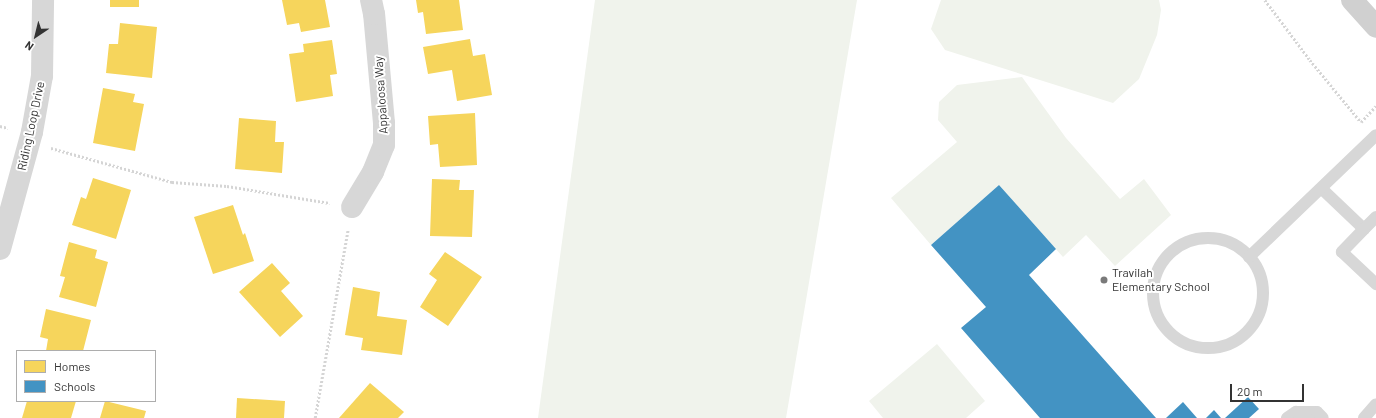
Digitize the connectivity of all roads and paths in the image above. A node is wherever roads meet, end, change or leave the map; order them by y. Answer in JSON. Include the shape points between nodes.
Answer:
{"nodes":[{"id":1,"x":43,"y":0,"type":"edge"},
{"id":2,"x":371,"y":0,"type":"edge"},
{"id":3,"x":1265,"y":0,"type":"edge"},
{"id":4,"x":1352,"y":0,"type":"edge"},
{"id":5,"x":1376,"y":27,"type":"edge"},
{"id":6,"x":1376,"y":106,"type":"edge"},
{"id":7,"x":1376,"y":135,"type":"edge"},
{"id":8,"x":30,"y":142,"type":"junction"},
{"id":9,"x":1322,"y":188,"type":"junction"},
{"id":10,"x":352,"y":207,"type":"junction"},
{"id":11,"x":1376,"y":217,"type":"edge"},
{"id":12,"x":1364,"y":229,"type":"junction"},
{"id":13,"x":0,"y":249,"type":"edge"},
{"id":14,"x":1249,"y":257,"type":"junction"},
{"id":15,"x":1376,"y":284,"type":"edge"},
{"id":16,"x":1376,"y":404,"type":"edge"},
{"id":17,"x":315,"y":418,"type":"edge"},
{"id":18,"x":1288,"y":418,"type":"edge"},
{"id":19,"x":1323,"y":418,"type":"edge"},
{"id":20,"x":1364,"y":418,"type":"edge"}],
"edges":[{"from":1,"to":8,"type":"street","name":"Riding Loop Drive","via":[[42,76]]},
{"from":2,"to":10,"type":"street","name":"Appaloosa Way","via":[[384,145],[373,172]]},
{"from":3,"to":6,"type":"path","via":[[1310,60],[1362,122]]},
{"from":4,"to":5,"type":"main road"},
{"from":7,"to":9,"type":"lane"},
{"from":8,"to":10,"type":"path","via":[[172,182],[227,186]]},
{"from":8,"to":13,"type":"street","name":"Riding Loop Drive"},
{"from":9,"to":12,"type":"lane"},
{"from":9,"to":14,"type":"lane"},
{"from":10,"to":17,"type":"path"},
{"from":11,"to":12,"type":"lane"},
{"from":12,"to":15,"type":"lane","via":[[1342,252]]},
{"from":14,"to":14,"type":"lane","via":[[1237,246],[1218,239],[1197,239],[1177,248],[1161,264],[1153,286],[1155,308],[1165,328],[1182,342],[1202,349],[1225,347],[1244,336],[1258,319],[1264,299],[1262,279]]},
{"from":16,"to":20,"type":"lane"},
{"from":18,"to":19,"type":"lane","via":[[1296,412],[1316,412]]}]}
